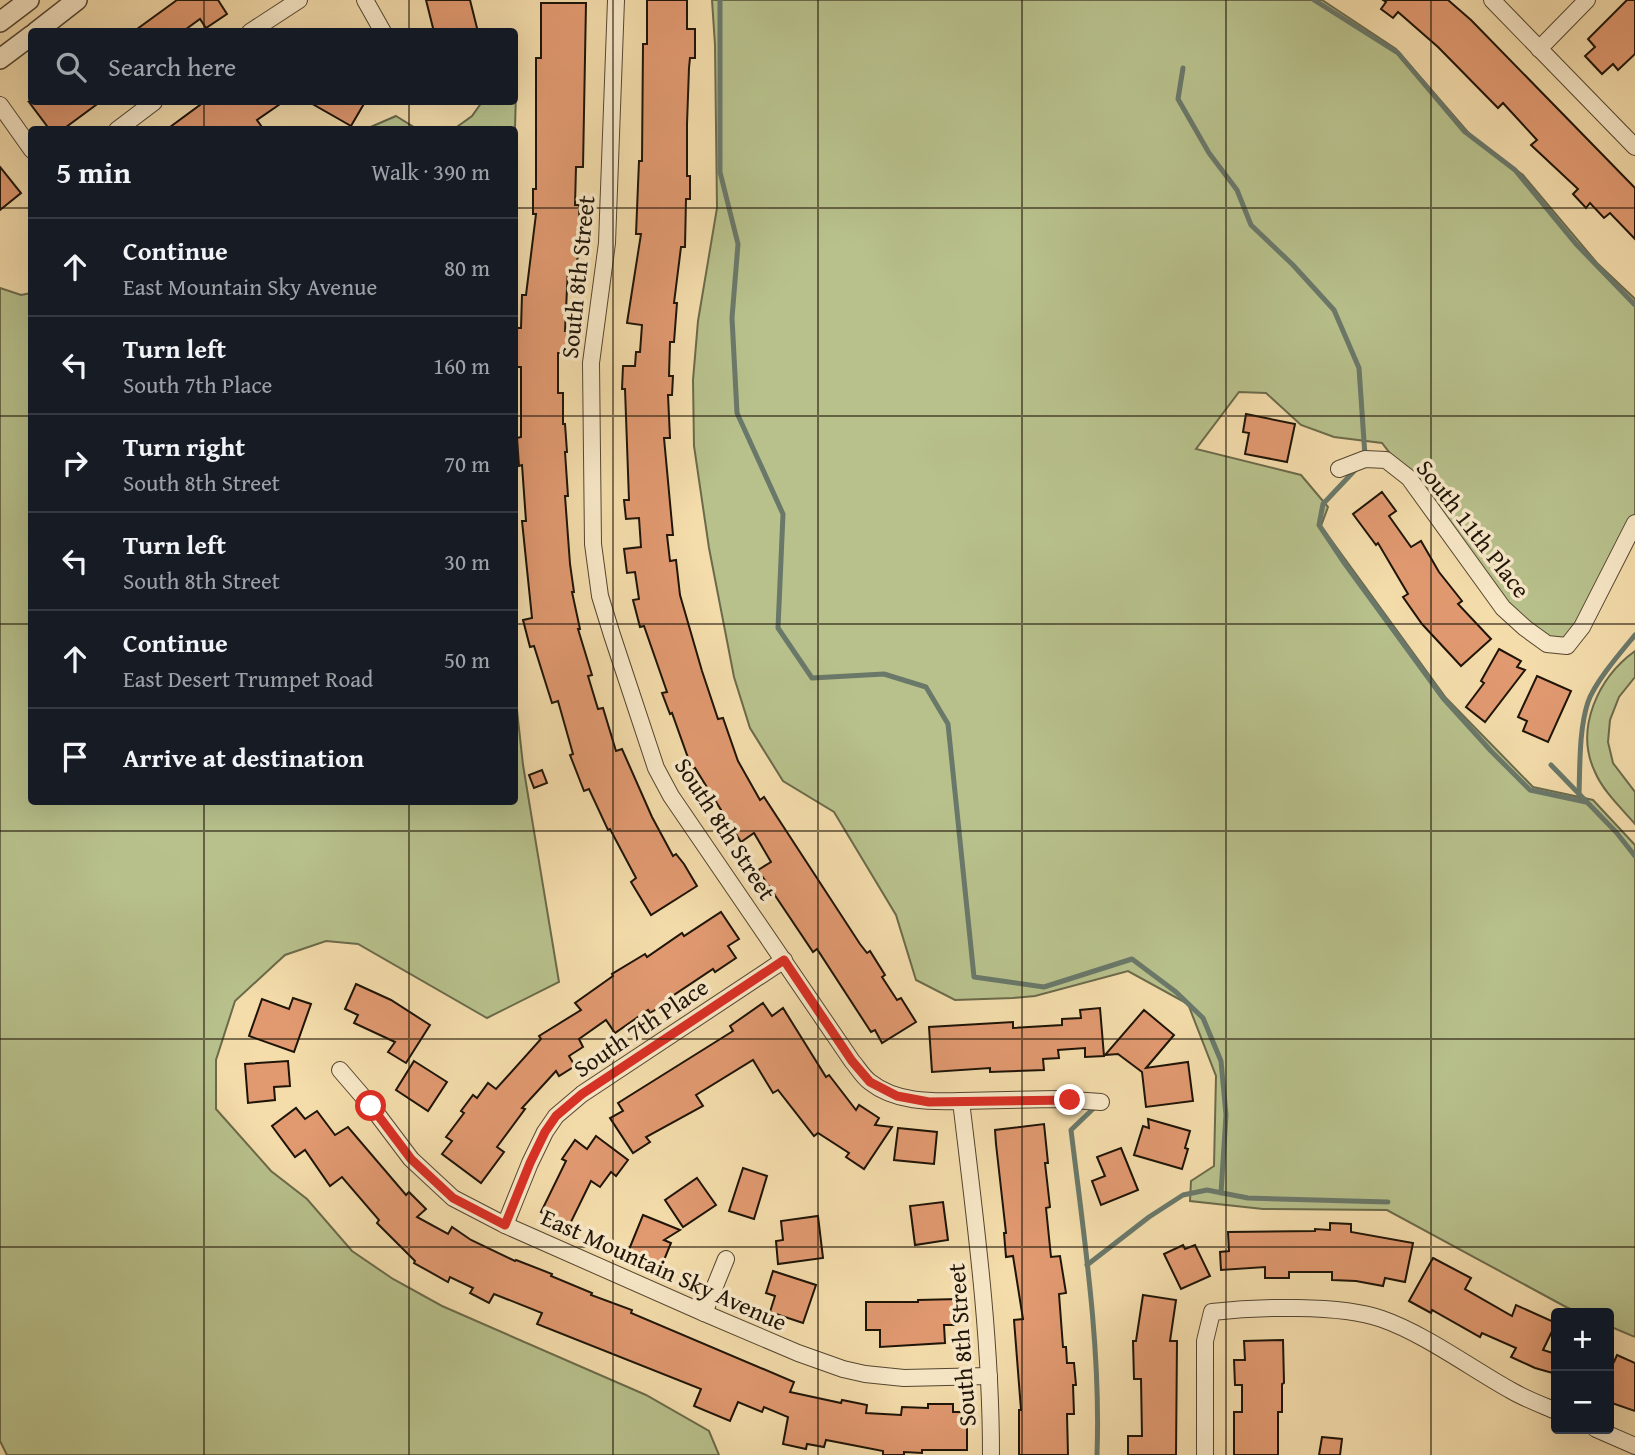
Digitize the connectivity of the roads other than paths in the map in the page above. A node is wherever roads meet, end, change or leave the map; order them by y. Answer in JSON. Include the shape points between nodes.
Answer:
{"nodes":[{"id":1,"x":29,"y":0,"type":"edge"},
{"id":2,"x":77,"y":0,"type":"edge"},
{"id":3,"x":299,"y":0,"type":"edge"},
{"id":4,"x":365,"y":0,"type":"edge"},
{"id":5,"x":616,"y":0,"type":"edge"},
{"id":6,"x":1492,"y":0,"type":"edge"},
{"id":7,"x":1587,"y":0,"type":"edge"},
{"id":8,"x":0,"y":22,"type":"edge"},
{"id":9,"x":41,"y":28,"type":"edge"},
{"id":10,"x":256,"y":28,"type":"edge"},
{"id":11,"x":381,"y":28,"type":"edge"},
{"id":12,"x":28,"y":38,"type":"edge"},
{"id":13,"x":1539,"y":49,"type":"junction"},
{"id":14,"x":0,"y":59,"type":"edge"},
{"id":15,"x":0,"y":105,"type":"edge"},
{"id":16,"x":150,"y":105,"type":"edge"},
{"id":17,"x":122,"y":126,"type":"edge"},
{"id":18,"x":28,"y":144,"type":"edge"},
{"id":19,"x":1635,"y":147,"type":"edge"},
{"id":20,"x":1339,"y":469,"type":"dead end"},
{"id":21,"x":1635,"y":523,"type":"edge"},
{"id":22,"x":784,"y":960,"type":"junction"},
{"id":23,"x":340,"y":1070,"type":"dead end"},
{"id":24,"x":961,"y":1101,"type":"junction"},
{"id":25,"x":1101,"y":1102,"type":"dead end"},
{"id":26,"x":505,"y":1225,"type":"junction"},
{"id":27,"x":726,"y":1259,"type":"dead end"},
{"id":28,"x":704,"y":1313,"type":"junction"},
{"id":29,"x":989,"y":1376,"type":"junction"},
{"id":30,"x":1551,"y":1409,"type":"edge"},
{"id":31,"x":1607,"y":1434,"type":"edge"},
{"id":32,"x":1635,"y":1446,"type":"edge"},
{"id":33,"x":991,"y":1455,"type":"edge"},
{"id":34,"x":1205,"y":1455,"type":"edge"}],
"edges":[{"from":1,"to":8,"type":"street"},
{"from":2,"to":9,"type":"street"},
{"from":3,"to":10,"type":"street"},
{"from":4,"to":11,"type":"street"},
{"from":5,"to":22,"type":"street","name":"South 8th Street","via":[[607,243],[592,363],[593,544],[600,596],[656,768]]},
{"from":6,"to":13,"type":"street"},
{"from":7,"to":13,"type":"street"},
{"from":12,"to":14,"type":"street"},
{"from":13,"to":19,"type":"street"},
{"from":15,"to":18,"type":"street"},
{"from":16,"to":17,"type":"street"},
{"from":20,"to":21,"type":"street","name":"South 11th Place","via":[[1365,459],[1387,460],[1409,478],[1503,608],[1547,644],[1567,646],[1582,627]]},
{"from":22,"to":24,"type":"street","name":"South 8th Street","via":[[870,1082],[897,1096]]},
{"from":22,"to":26,"type":"street","name":"South 7th Place","via":[[556,1116],[530,1163]]},
{"from":23,"to":26,"type":"street","name":"East Mountain Sky Avenue","via":[[411,1159],[453,1198]]},
{"from":24,"to":25,"type":"street"},
{"from":24,"to":29,"type":"street","name":"South 8th Street"},
{"from":26,"to":28,"type":"street","name":"East Mountain Sky Avenue"},
{"from":27,"to":28,"type":"street"},
{"from":28,"to":29,"type":"street","name":"East Mountain Sky Avenue","via":[[798,1353],[865,1374]]},
{"from":29,"to":33,"type":"street","name":"South 8th Street"},
{"from":30,"to":34,"type":"street","via":[[1382,1319],[1345,1310],[1212,1312],[1205,1341]]},
{"from":31,"to":32,"type":"street"}]}
